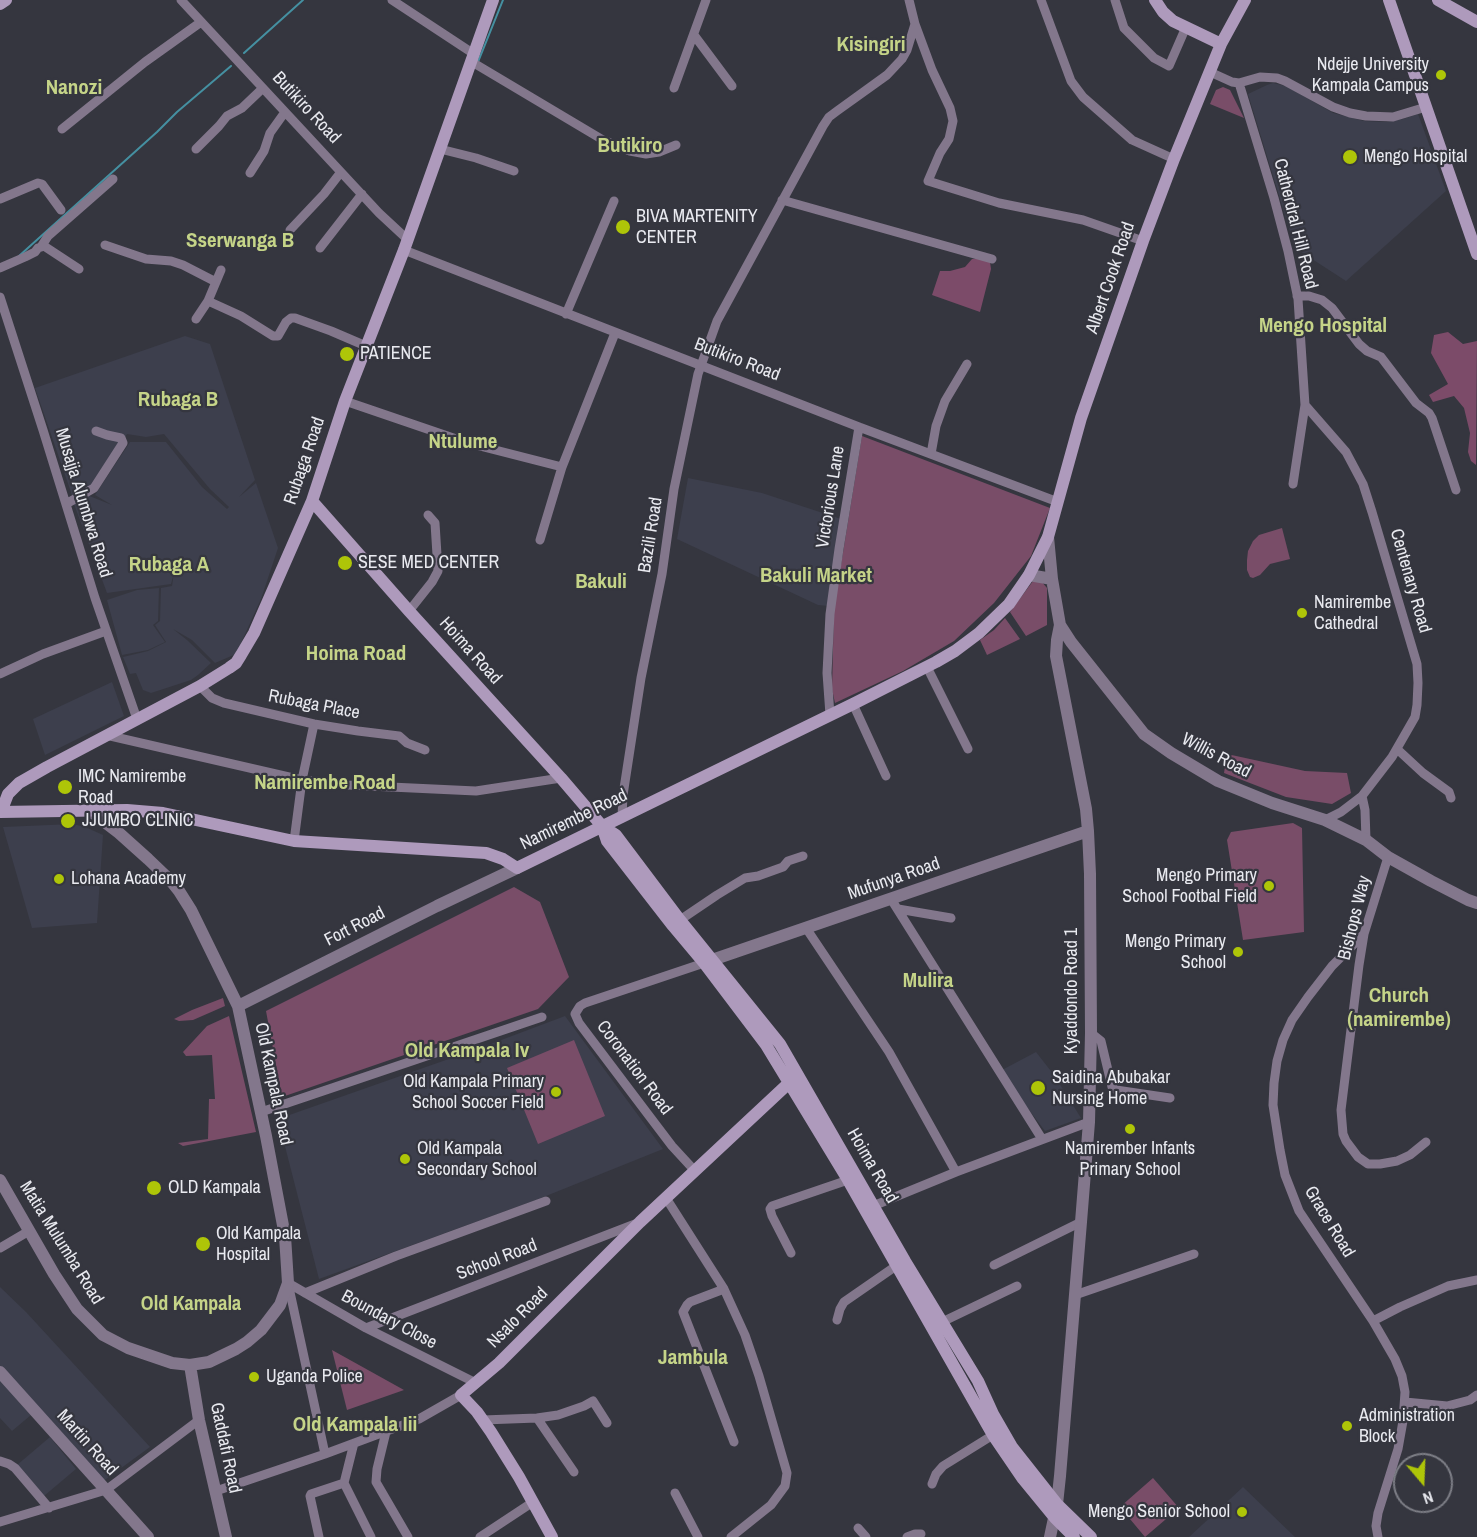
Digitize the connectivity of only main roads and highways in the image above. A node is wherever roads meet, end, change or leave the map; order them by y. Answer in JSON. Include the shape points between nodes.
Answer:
{"nodes":[{"id":1,"x":6,"y":0,"type":"edge"},
{"id":2,"x":493,"y":0,"type":"edge"},
{"id":3,"x":1155,"y":0,"type":"edge"},
{"id":4,"x":1245,"y":0,"type":"edge"},
{"id":5,"x":1389,"y":0,"type":"edge"},
{"id":6,"x":1438,"y":0,"type":"edge"},
{"id":7,"x":0,"y":4,"type":"edge"},
{"id":8,"x":1477,"y":22,"type":"edge"},
{"id":9,"x":1221,"y":44,"type":"junction"},
{"id":10,"x":1477,"y":254,"type":"edge"},
{"id":11,"x":312,"y":501,"type":"junction"},
{"id":12,"x":1029,"y":575,"type":"joint"},
{"id":13,"x":0,"y":812,"type":"edge"},
{"id":14,"x":602,"y":826,"type":"junction"},
{"id":15,"x":708,"y":962,"type":"junction"},
{"id":16,"x":790,"y":1082,"type":"junction"},
{"id":17,"x":552,"y":1537,"type":"edge"},
{"id":18,"x":1074,"y":1537,"type":"edge"},
{"id":19,"x":1091,"y":1537,"type":"edge"}],
"edges":[{"from":1,"to":7,"type":"main road"},
{"from":2,"to":11,"type":"main road","name":"Rubaga Road"},
{"from":3,"to":9,"type":"main road","via":[[1173,21]]},
{"from":4,"to":9,"type":"main road","name":"Albert Cook Road"},
{"from":5,"to":10,"type":"main road"},
{"from":6,"to":8,"type":"main road"},
{"from":9,"to":12,"type":"main road","name":"Albert Cook Road","via":[[1143,241],[1081,418],[1048,537]]},
{"from":11,"to":13,"type":"main road","name":"Rubaga Road","via":[[254,633],[236,663],[19,783],[8,794]]},
{"from":11,"to":14,"type":"main road","name":"Hoima Road"},
{"from":12,"to":14,"type":"main road","name":"Namirembe Road","via":[[1009,604],[955,651]]},
{"from":13,"to":14,"type":"main road","name":"Namirembe Road","via":[[163,813],[294,841],[486,853],[517,868]]},
{"from":14,"to":15,"type":"main road","name":"Hoima Road","via":[[616,835]]},
{"from":14,"to":15,"type":"main road","name":"Hoima Road","via":[[607,841],[673,926]]},
{"from":15,"to":16,"type":"main road","name":"Hoima Road"},
{"from":15,"to":19,"type":"main road","name":"Hoima Road","via":[[780,1044],[978,1381],[1012,1447],[1057,1504]]},
{"from":16,"to":17,"type":"main road","name":"Nsalo Road","via":[[640,1222],[499,1363],[461,1395],[505,1454]]},
{"from":16,"to":18,"type":"main road","name":"Hoima Road","via":[[993,1435],[1023,1479]]}]}
